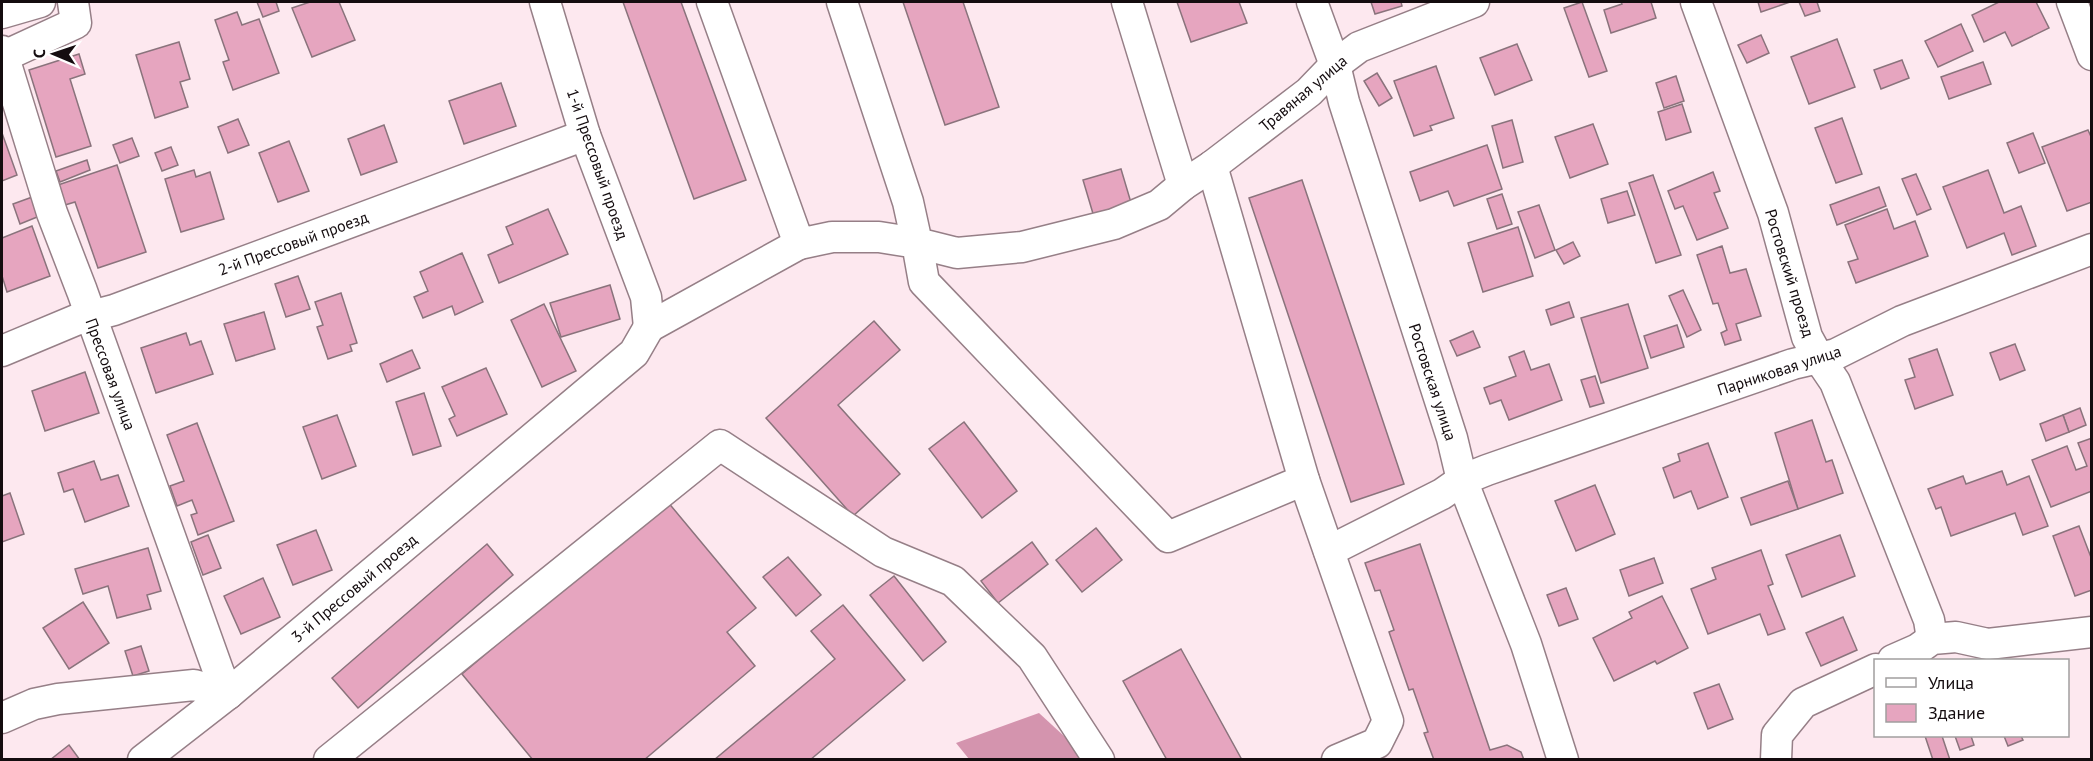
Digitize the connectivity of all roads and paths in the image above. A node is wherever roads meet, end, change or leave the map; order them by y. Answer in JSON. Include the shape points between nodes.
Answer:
{"nodes":[{"id":1,"x":40,"y":2,"type":"edge"},
{"id":2,"x":73,"y":2,"type":"edge"},
{"id":3,"x":545,"y":2,"type":"edge"},
{"id":4,"x":712,"y":2,"type":"edge"},
{"id":5,"x":842,"y":2,"type":"edge"},
{"id":6,"x":1127,"y":2,"type":"edge"},
{"id":7,"x":1312,"y":2,"type":"edge"},
{"id":8,"x":1474,"y":2,"type":"edge"},
{"id":9,"x":1696,"y":2,"type":"edge"},
{"id":10,"x":2072,"y":2,"type":"edge"},
{"id":11,"x":2,"y":13,"type":"edge"},
{"id":12,"x":2,"y":55,"type":"edge"},
{"id":13,"x":2091,"y":55,"type":"edge"},
{"id":14,"x":1335,"y":65,"type":"junction"},
{"id":15,"x":585,"y":135,"type":"junction"},
{"id":16,"x":1212,"y":166,"type":"junction"},
{"id":17,"x":1183,"y":185,"type":"junction"},
{"id":18,"x":917,"y":243,"type":"junction"},
{"id":19,"x":799,"y":244,"type":"junction"},
{"id":20,"x":2091,"y":249,"type":"edge"},
{"id":21,"x":91,"y":317,"type":"junction"},
{"id":22,"x":649,"y":327,"type":"junction"},
{"id":23,"x":2,"y":351,"type":"edge"},
{"id":24,"x":1818,"y":357,"type":"junction"},
{"id":25,"x":1304,"y":480,"type":"junction"},
{"id":26,"x":1462,"y":480,"type":"junction"},
{"id":27,"x":1329,"y":551,"type":"junction"},
{"id":28,"x":2091,"y":632,"type":"edge"},
{"id":29,"x":1932,"y":639,"type":"junction"},
{"id":30,"x":1895,"y":659,"type":"edge"},
{"id":31,"x":1874,"y":669,"type":"edge"},
{"id":32,"x":228,"y":694,"type":"junction"},
{"id":33,"x":2,"y":718,"type":"edge"},
{"id":34,"x":143,"y":759,"type":"edge"},
{"id":35,"x":329,"y":759,"type":"edge"},
{"id":36,"x":1099,"y":759,"type":"edge"},
{"id":37,"x":1337,"y":759,"type":"edge"},
{"id":38,"x":1563,"y":759,"type":"edge"},
{"id":39,"x":1776,"y":759,"type":"edge"}],
"edges":[{"from":1,"to":11,"type":"street"},
{"from":2,"to":12,"type":"street","via":[[76,23]]},
{"from":3,"to":15,"type":"street","name":"1-й Прессовый проезд"},
{"from":4,"to":19,"type":"street"},
{"from":5,"to":18,"type":"street","via":[[908,202]]},
{"from":6,"to":17,"type":"street"},
{"from":7,"to":14,"type":"street","name":"Ростовская улица"},
{"from":8,"to":14,"type":"street","name":"Травяная улица","via":[[1359,47]]},
{"from":9,"to":24,"type":"street","name":"Ростовский проезд","via":[[1773,213],[1807,337]]},
{"from":10,"to":13,"type":"street"},
{"from":12,"to":21,"type":"street","name":"Прессовая улица","via":[[52,213]]},
{"from":14,"to":16,"type":"street","name":"Травяная улица","via":[[1309,92]]},
{"from":14,"to":26,"type":"street","name":"Ростовская улица"},
{"from":15,"to":21,"type":"street","name":"2-й Прессовый проезд"},
{"from":15,"to":22,"type":"street","name":"1-й Прессовый проезд","via":[[646,297]]},
{"from":16,"to":17,"type":"street","name":"Травяная улица"},
{"from":16,"to":25,"type":"street"},
{"from":17,"to":18,"type":"street","name":"Травяная улица","via":[[1159,205],[1114,224],[1022,247],[957,254]]},
{"from":18,"to":19,"type":"street","name":"Травяная улица","via":[[879,237],[832,237]]},
{"from":18,"to":25,"type":"street","via":[[924,282],[1168,537]]},
{"from":19,"to":22,"type":"street","name":"Травяная улица"},
{"from":20,"to":24,"type":"street","name":"Парниковая улица","via":[[1902,321],[1836,354]]},
{"from":21,"to":23,"type":"street","name":"2-й Прессовый проезд"},
{"from":21,"to":32,"type":"street","name":"Прессовая улица"},
{"from":22,"to":32,"type":"street","name":"3-й Прессовый проезд","via":[[634,353]]},
{"from":24,"to":26,"type":"street","name":"Парниковая улица"},
{"from":24,"to":29,"type":"street","name":"Ростовский проезд","via":[[1835,382],[1929,620]]},
{"from":25,"to":27,"type":"street"},
{"from":26,"to":27,"type":"street","name":"Парниковая улица","via":[[1442,495]]},
{"from":26,"to":38,"type":"street","name":"Ростовская улица","via":[[1526,644]]},
{"from":27,"to":37,"type":"street","via":[[1388,721],[1377,743]]},
{"from":28,"to":29,"type":"street","via":[[1988,644],[1956,637]]},
{"from":29,"to":30,"type":"street"},
{"from":31,"to":39,"type":"street","via":[[1803,703],[1777,735]]},
{"from":32,"to":33,"type":"street","via":[[194,685],[57,699]]},
{"from":32,"to":34,"type":"street","name":"3-й Прессовый проезд"},
{"from":35,"to":36,"type":"street","via":[[720,446],[883,552],[953,581],[1032,657]]}]}
